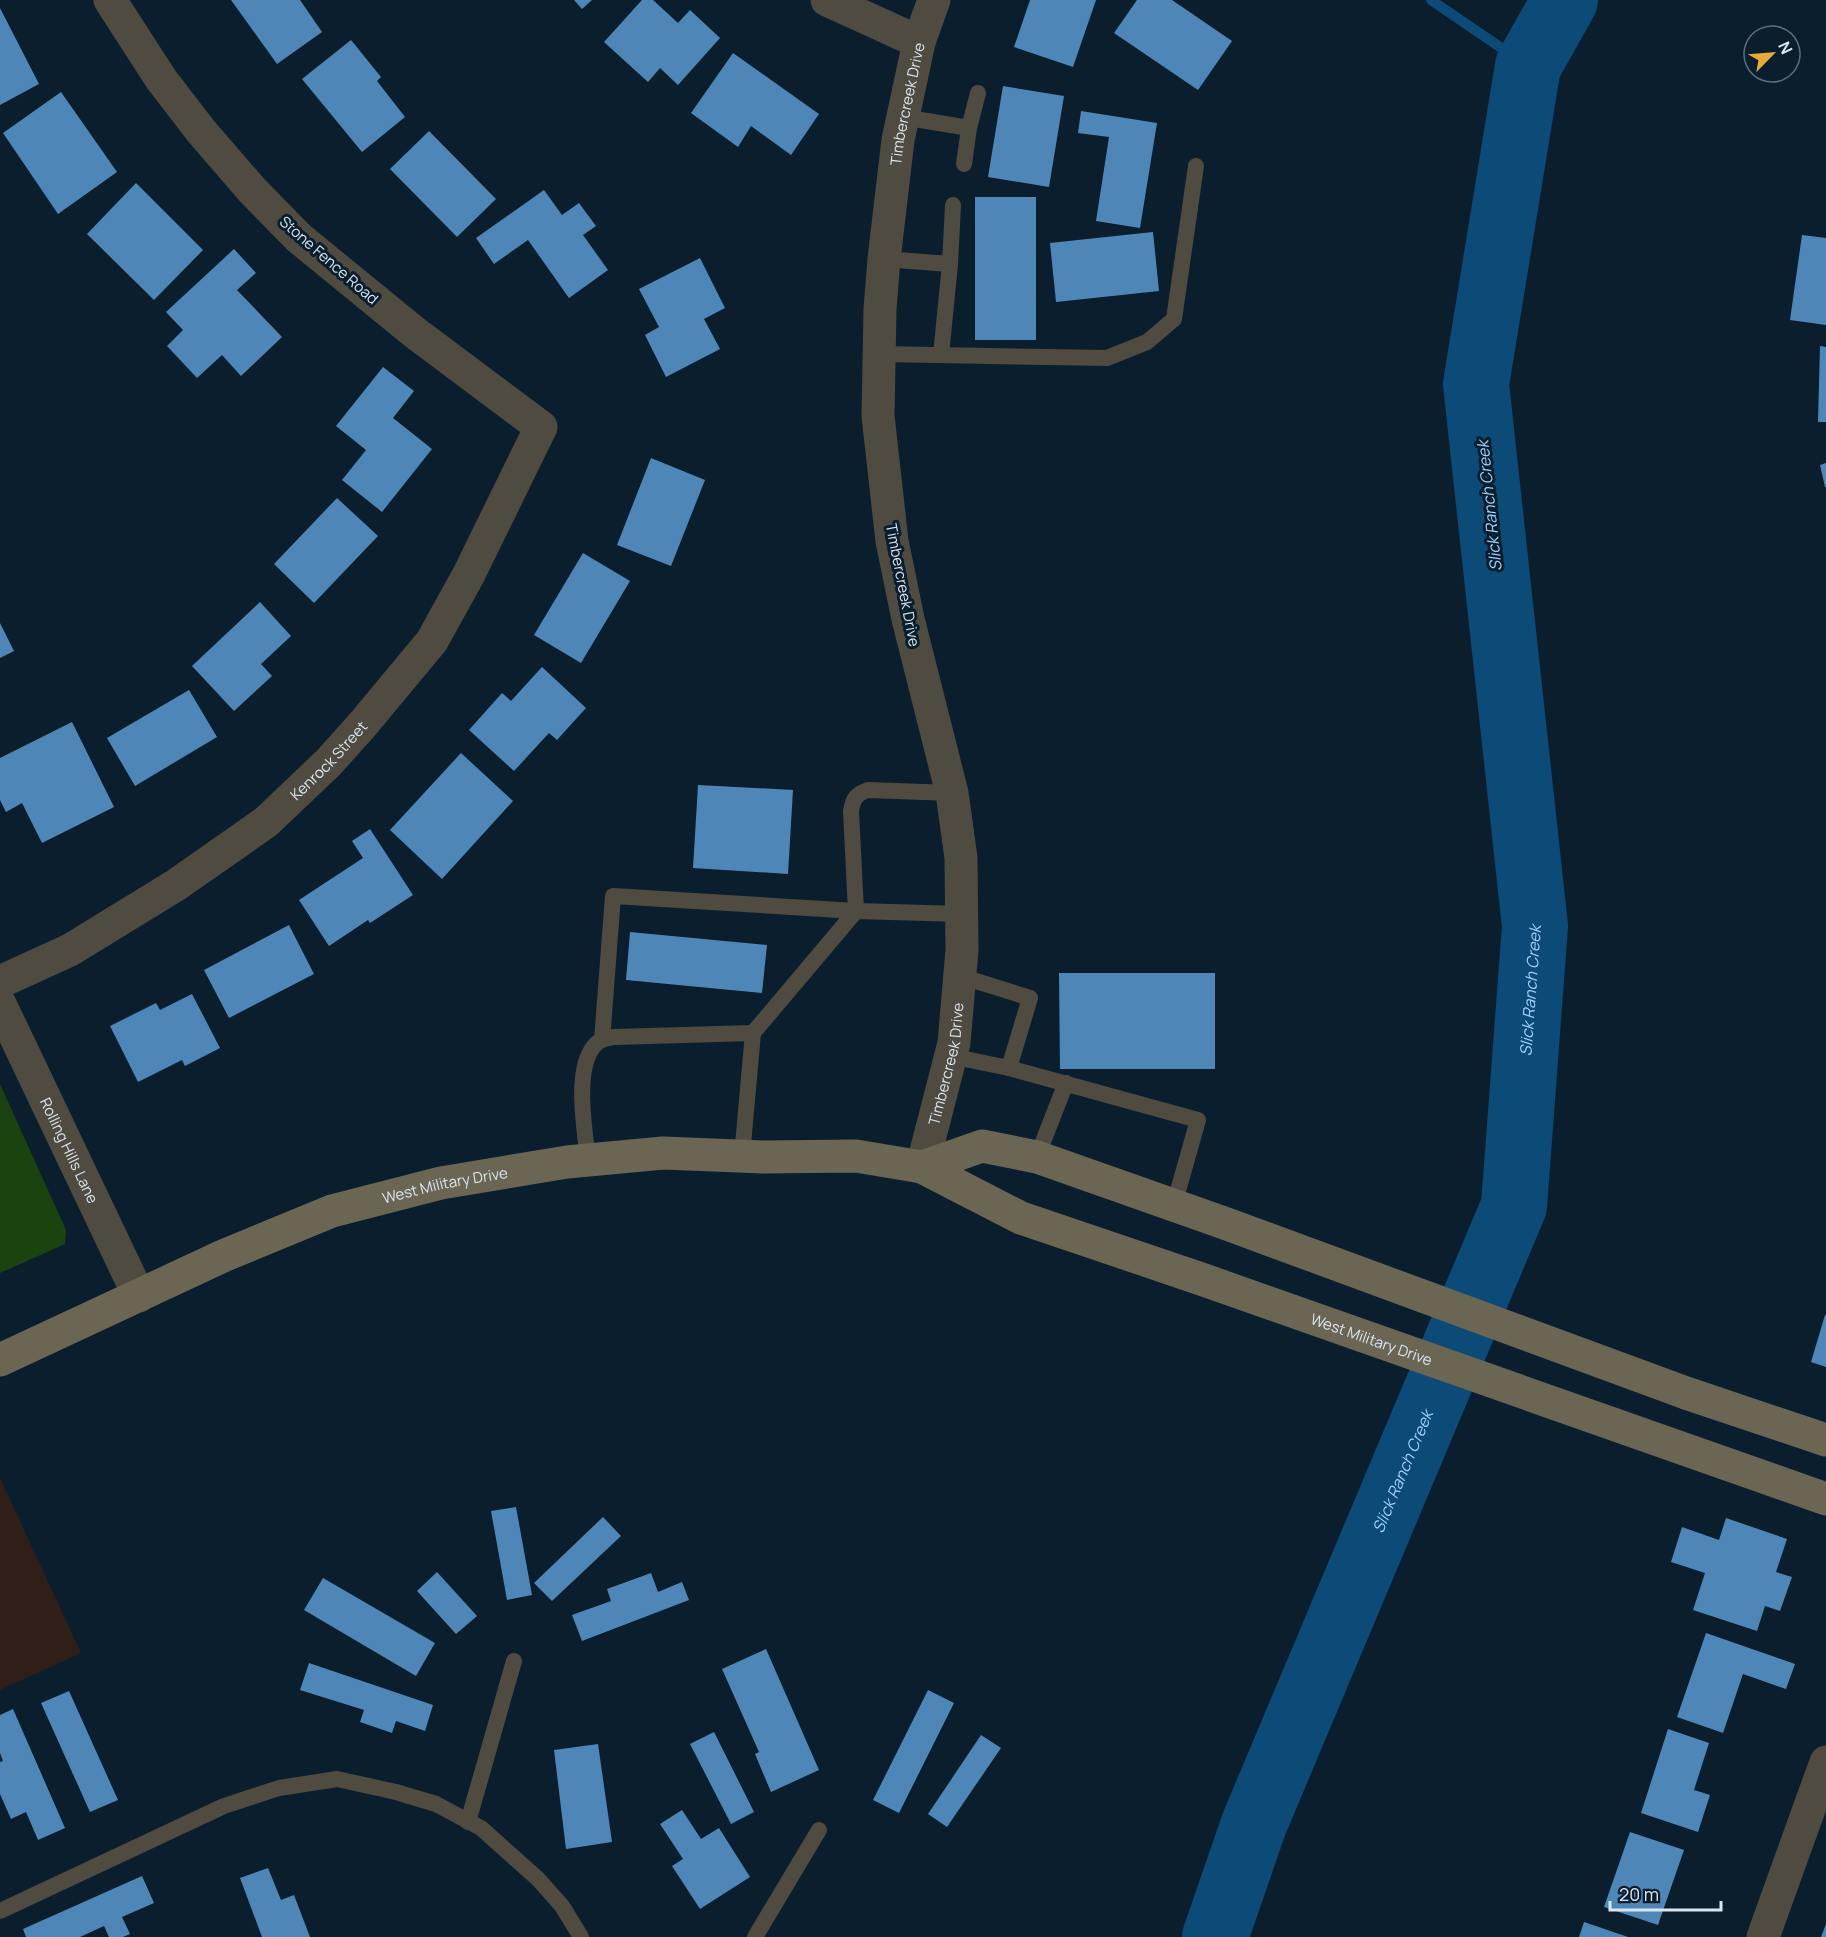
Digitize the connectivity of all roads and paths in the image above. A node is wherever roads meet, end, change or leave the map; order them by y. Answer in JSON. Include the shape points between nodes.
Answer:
{"nodes":[{"id":1,"x":110,"y":0,"type":"edge"},
{"id":2,"x":827,"y":0,"type":"edge"},
{"id":3,"x":934,"y":0,"type":"edge"},
{"id":4,"x":919,"y":42,"type":"junction"},
{"id":5,"x":978,"y":93,"type":"dead end"},
{"id":6,"x":903,"y":117,"type":"junction"},
{"id":7,"x":969,"y":128,"type":"junction"},
{"id":8,"x":964,"y":164,"type":"dead end"},
{"id":9,"x":1196,"y":166,"type":"dead end"},
{"id":10,"x":953,"y":205,"type":"dead end"},
{"id":11,"x":884,"y":259,"type":"junction"},
{"id":12,"x":950,"y":264,"type":"junction"},
{"id":13,"x":880,"y":354,"type":"junction"},
{"id":14,"x":940,"y":355,"type":"junction"},
{"id":15,"x":541,"y":427,"type":"joint"},
{"id":16,"x":952,"y":793,"type":"junction"},
{"id":17,"x":856,"y":911,"type":"junction"},
{"id":18,"x":961,"y":914,"type":"junction"},
{"id":19,"x":960,"y":976,"type":"junction"},
{"id":20,"x":0,"y":982,"type":"edge"},
{"id":21,"x":0,"y":1004,"type":"edge"},
{"id":22,"x":753,"y":1033,"type":"junction"},
{"id":23,"x":602,"y":1040,"type":"junction"},
{"id":24,"x":950,"y":1056,"type":"junction"},
{"id":25,"x":1009,"y":1068,"type":"junction"},
{"id":26,"x":1066,"y":1083,"type":"junction"},
{"id":27,"x":742,"y":1156,"type":"junction"},
{"id":28,"x":1036,"y":1156,"type":"junction"},
{"id":29,"x":588,"y":1160,"type":"junction"},
{"id":30,"x":922,"y":1167,"type":"junction"},
{"id":31,"x":1174,"y":1205,"type":"junction"},
{"id":32,"x":139,"y":1296,"type":"junction"},
{"id":33,"x":0,"y":1360,"type":"edge"},
{"id":34,"x":1826,"y":1440,"type":"edge"},
{"id":35,"x":1826,"y":1498,"type":"edge"},
{"id":36,"x":514,"y":1661,"type":"dead end"},
{"id":37,"x":1826,"y":1762,"type":"edge"},
{"id":38,"x":468,"y":1822,"type":"junction"},
{"id":39,"x":819,"y":1830,"type":"dead end"},
{"id":40,"x":0,"y":1911,"type":"edge"},
{"id":41,"x":581,"y":1937,"type":"edge"},
{"id":42,"x":756,"y":1937,"type":"edge"},
{"id":43,"x":1763,"y":1937,"type":"edge"}],
"edges":[{"from":1,"to":15,"type":"street","name":"Stone Fence Road","via":[[161,79],[201,131],[299,238],[414,332]]},
{"from":2,"to":4,"type":"street"},
{"from":3,"to":4,"type":"street","name":"Timbercreek Drive"},
{"from":4,"to":6,"type":"street","name":"Timbercreek Drive"},
{"from":5,"to":7,"type":"lane"},
{"from":6,"to":7,"type":"lane"},
{"from":6,"to":11,"type":"street","name":"Timbercreek Drive"},
{"from":7,"to":8,"type":"lane"},
{"from":9,"to":14,"type":"lane","via":[[1174,319],[1147,342],[1107,358]]},
{"from":10,"to":12,"type":"lane"},
{"from":11,"to":12,"type":"lane"},
{"from":11,"to":13,"type":"street","name":"Timbercreek Drive"},
{"from":12,"to":14,"type":"lane"},
{"from":13,"to":14,"type":"lane"},
{"from":13,"to":16,"type":"street","name":"Timbercreek Drive","via":[[878,416],[892,541]]},
{"from":15,"to":20,"type":"street","name":"Kenrock Street","via":[[432,641],[329,762],[266,822],[176,885],[70,950]]},
{"from":16,"to":17,"type":"lane","via":[[868,790],[853,800]]},
{"from":16,"to":18,"type":"street","name":"Timbercreek Drive","via":[[961,858]]},
{"from":17,"to":18,"type":"lane"},
{"from":17,"to":22,"type":"lane"},
{"from":17,"to":23,"type":"lane","via":[[613,896]]},
{"from":18,"to":19,"type":"street","name":"Timbercreek Drive"},
{"from":19,"to":24,"type":"street","name":"Timbercreek Drive"},
{"from":19,"to":25,"type":"lane","via":[[1030,998]]},
{"from":21,"to":32,"type":"street","name":"Rolling Hills Lane"},
{"from":22,"to":23,"type":"lane"},
{"from":22,"to":27,"type":"lane"},
{"from":23,"to":29,"type":"lane","via":[[592,1048],[582,1082]]},
{"from":24,"to":25,"type":"lane"},
{"from":24,"to":30,"type":"street","name":"Timbercreek Drive"},
{"from":25,"to":26,"type":"lane"},
{"from":26,"to":28,"type":"lane"},
{"from":26,"to":31,"type":"lane","via":[[1198,1120]]},
{"from":27,"to":29,"type":"main road","name":"West Military Drive","via":[[663,1153]]},
{"from":27,"to":30,"type":"main road","name":"West Military Drive","via":[[855,1156]]},
{"from":28,"to":30,"type":"main road","name":"West Military Drive","via":[[982,1146]]},
{"from":28,"to":31,"type":"main road","name":"West Military Drive"},
{"from":29,"to":32,"type":"main road","name":"West Military Drive","via":[[441,1184],[332,1211]]},
{"from":30,"to":35,"type":"main road","name":"West Military Drive","via":[[1021,1218]]},
{"from":31,"to":34,"type":"main road","name":"West Military Drive","via":[[1686,1393]]},
{"from":32,"to":33,"type":"main road","name":"West Military Drive"},
{"from":36,"to":38,"type":"lane"},
{"from":37,"to":43,"type":"street"},
{"from":38,"to":40,"type":"lane","via":[[436,1804],[337,1779],[279,1788],[224,1806]]},
{"from":38,"to":41,"type":"lane","via":[[481,1828],[538,1879],[562,1906]]},
{"from":39,"to":42,"type":"lane"}]}
